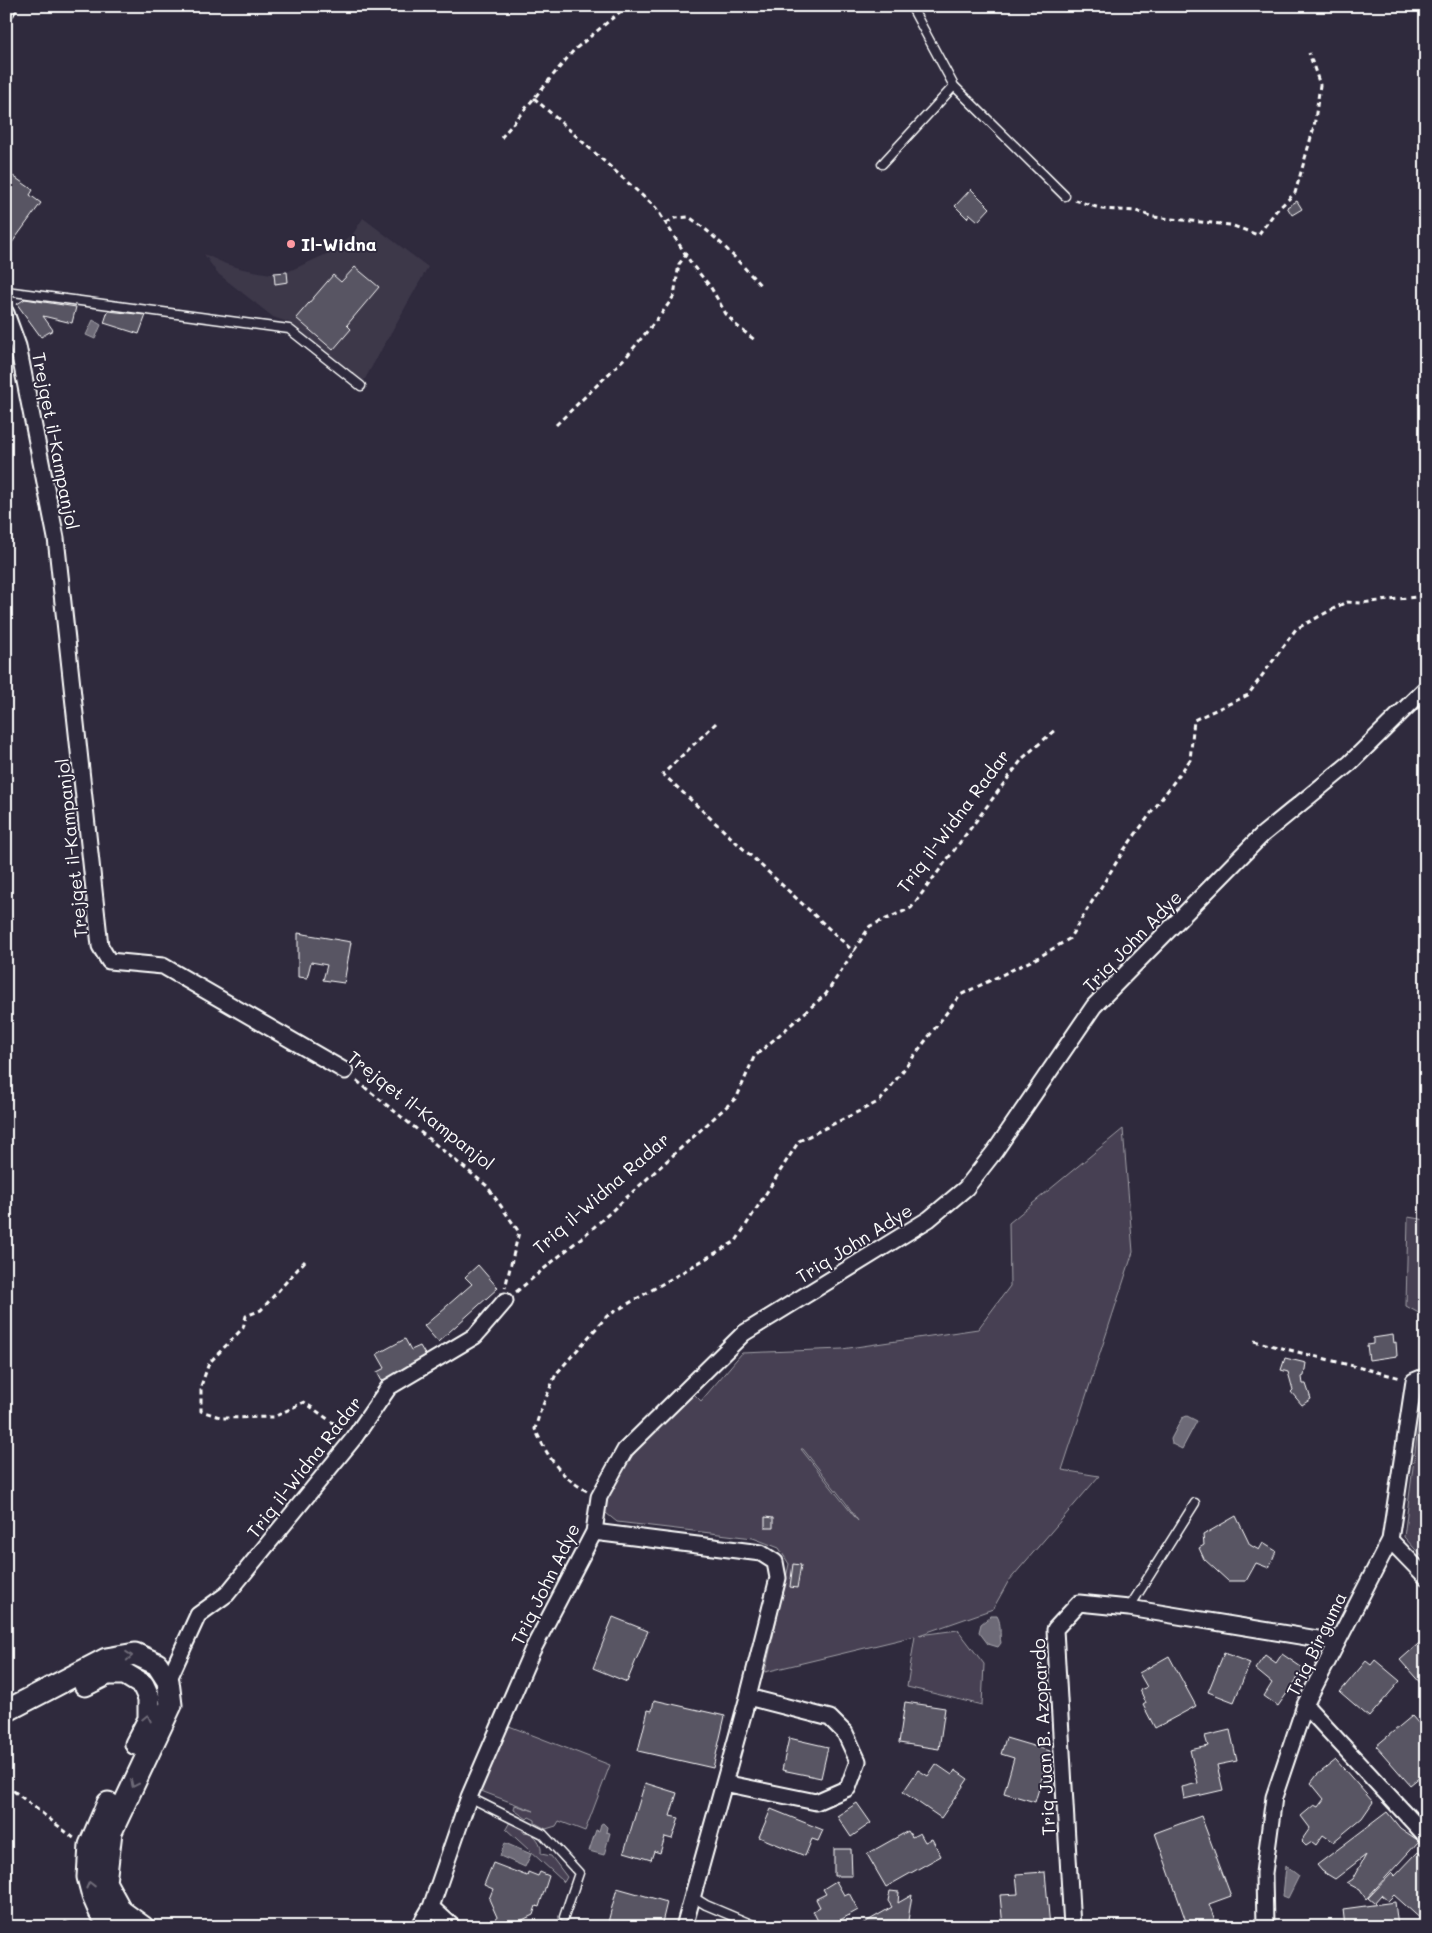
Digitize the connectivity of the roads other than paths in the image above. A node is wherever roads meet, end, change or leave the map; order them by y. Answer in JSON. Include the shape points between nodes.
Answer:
{"nodes":[{"id":1,"x":9,"y":6,"type":"edge"},
{"id":2,"x":911,"y":6,"type":"edge"},
{"id":3,"x":6,"y":11,"type":"edge"},
{"id":4,"x":954,"y":86,"type":"junction"},
{"id":5,"x":882,"y":164,"type":"dead end"},
{"id":6,"x":1065,"y":196,"type":"road end"},
{"id":7,"x":6,"y":291,"type":"edge"},
{"id":8,"x":6,"y":313,"type":"edge"},
{"id":9,"x":361,"y":386,"type":"dead end"},
{"id":10,"x":1426,"y":688,"type":"edge"},
{"id":11,"x":345,"y":1071,"type":"road end"},
{"id":12,"x":505,"y":1301,"type":"road end"},
{"id":13,"x":1420,"y":1379,"type":"edge"},
{"id":14,"x":1195,"y":1503,"type":"dead end"},
{"id":15,"x":594,"y":1532,"type":"junction"},
{"id":16,"x":1390,"y":1540,"type":"junction"},
{"id":17,"x":1426,"y":1577,"type":"edge"},
{"id":18,"x":1129,"y":1608,"type":"junction"},
{"id":19,"x":1336,"y":1642,"type":"junction"},
{"id":20,"x":168,"y":1681,"type":"junction"},
{"id":21,"x":748,"y":1697,"type":"junction"},
{"id":22,"x":1305,"y":1705,"type":"junction"},
{"id":23,"x":6,"y":1712,"type":"edge"},
{"id":24,"x":6,"y":1725,"type":"edge"},
{"id":25,"x":724,"y":1783,"type":"junction"},
{"id":26,"x":469,"y":1797,"type":"junction"},
{"id":27,"x":1426,"y":1836,"type":"edge"},
{"id":28,"x":693,"y":1897,"type":"junction"},
{"id":29,"x":431,"y":1907,"type":"junction"},
{"id":30,"x":564,"y":1917,"type":"dead end"},
{"id":31,"x":114,"y":1927,"type":"edge"},
{"id":32,"x":143,"y":1927,"type":"edge"},
{"id":33,"x":419,"y":1927,"type":"edge"},
{"id":34,"x":435,"y":1927,"type":"edge"},
{"id":35,"x":453,"y":1927,"type":"edge"},
{"id":36,"x":684,"y":1927,"type":"edge"},
{"id":37,"x":758,"y":1927,"type":"edge"},
{"id":38,"x":1072,"y":1927,"type":"edge"},
{"id":39,"x":1265,"y":1927,"type":"edge"}],
"edges":[{"from":1,"to":3,"type":"street"},
{"from":2,"to":4,"type":"lane"},
{"from":4,"to":5,"type":"lane"},
{"from":4,"to":6,"type":"lane"},
{"from":7,"to":9,"type":"lane","via":[[290,329]]},
{"from":8,"to":11,"type":"street","name":"Trejqet il-Kampanjol","via":[[18,346],[56,538],[100,946],[109,961],[163,966]]},
{"from":10,"to":15,"type":"street","name":"Triq John Adye","via":[[1350,762],[1262,835],[1094,1006],[966,1188],[929,1219],[744,1333],[625,1450],[598,1497]]},
{"from":12,"to":20,"type":"street","name":"Triq il-Widna Radar","via":[[475,1336],[389,1387],[354,1438],[227,1594],[198,1615]]},
{"from":13,"to":16,"type":"street","name":"Triq Birguma"},
{"from":14,"to":18,"type":"lane"},
{"from":15,"to":21,"type":"street","via":[[761,1554],[775,1562],[778,1578]]},
{"from":15,"to":26,"type":"street","name":"Triq John Adye","via":[[532,1651]]},
{"from":16,"to":17,"type":"street"},
{"from":16,"to":19,"type":"street","name":"Triq Birguma"},
{"from":18,"to":19,"type":"street","name":"Triq Juan B. Azopardo"},
{"from":18,"to":38,"type":"street","name":"Triq Juan B. Azopardo","via":[[1079,1603],[1055,1629]]},
{"from":19,"to":22,"type":"street","name":"Triq Birguma"},
{"from":23,"to":20,"type":"main road","one_way":true,"via":[[106,1659],[135,1654],[157,1664]]},
{"from":20,"to":32,"type":"main road","one_way":true,"via":[[171,1705],[111,1832],[105,1882],[121,1911]]},
{"from":21,"to":25,"type":"street"},
{"from":21,"to":25,"type":"street","via":[[830,1718],[845,1733],[858,1761],[848,1788],[816,1802]]},
{"from":22,"to":27,"type":"street"},
{"from":22,"to":39,"type":"street","name":"Triq Birguma","via":[[1274,1797],[1264,1873]]},
{"from":31,"to":24,"type":"main road","one_way":true,"via":[[100,1912],[92,1896],[88,1877],[90,1845],[148,1718],[149,1698],[143,1685],[125,1674],[107,1674]]},
{"from":25,"to":28,"type":"street"},
{"from":26,"to":29,"type":"street","name":"Triq John Adye"},
{"from":26,"to":30,"type":"lane","via":[[543,1834],[579,1872]]},
{"from":28,"to":36,"type":"street"},
{"from":28,"to":37,"type":"lane"},
{"from":29,"to":33,"type":"street","name":"Triq John Adye"},
{"from":29,"to":34,"type":"street"},
{"from":29,"to":35,"type":"street"}]}
